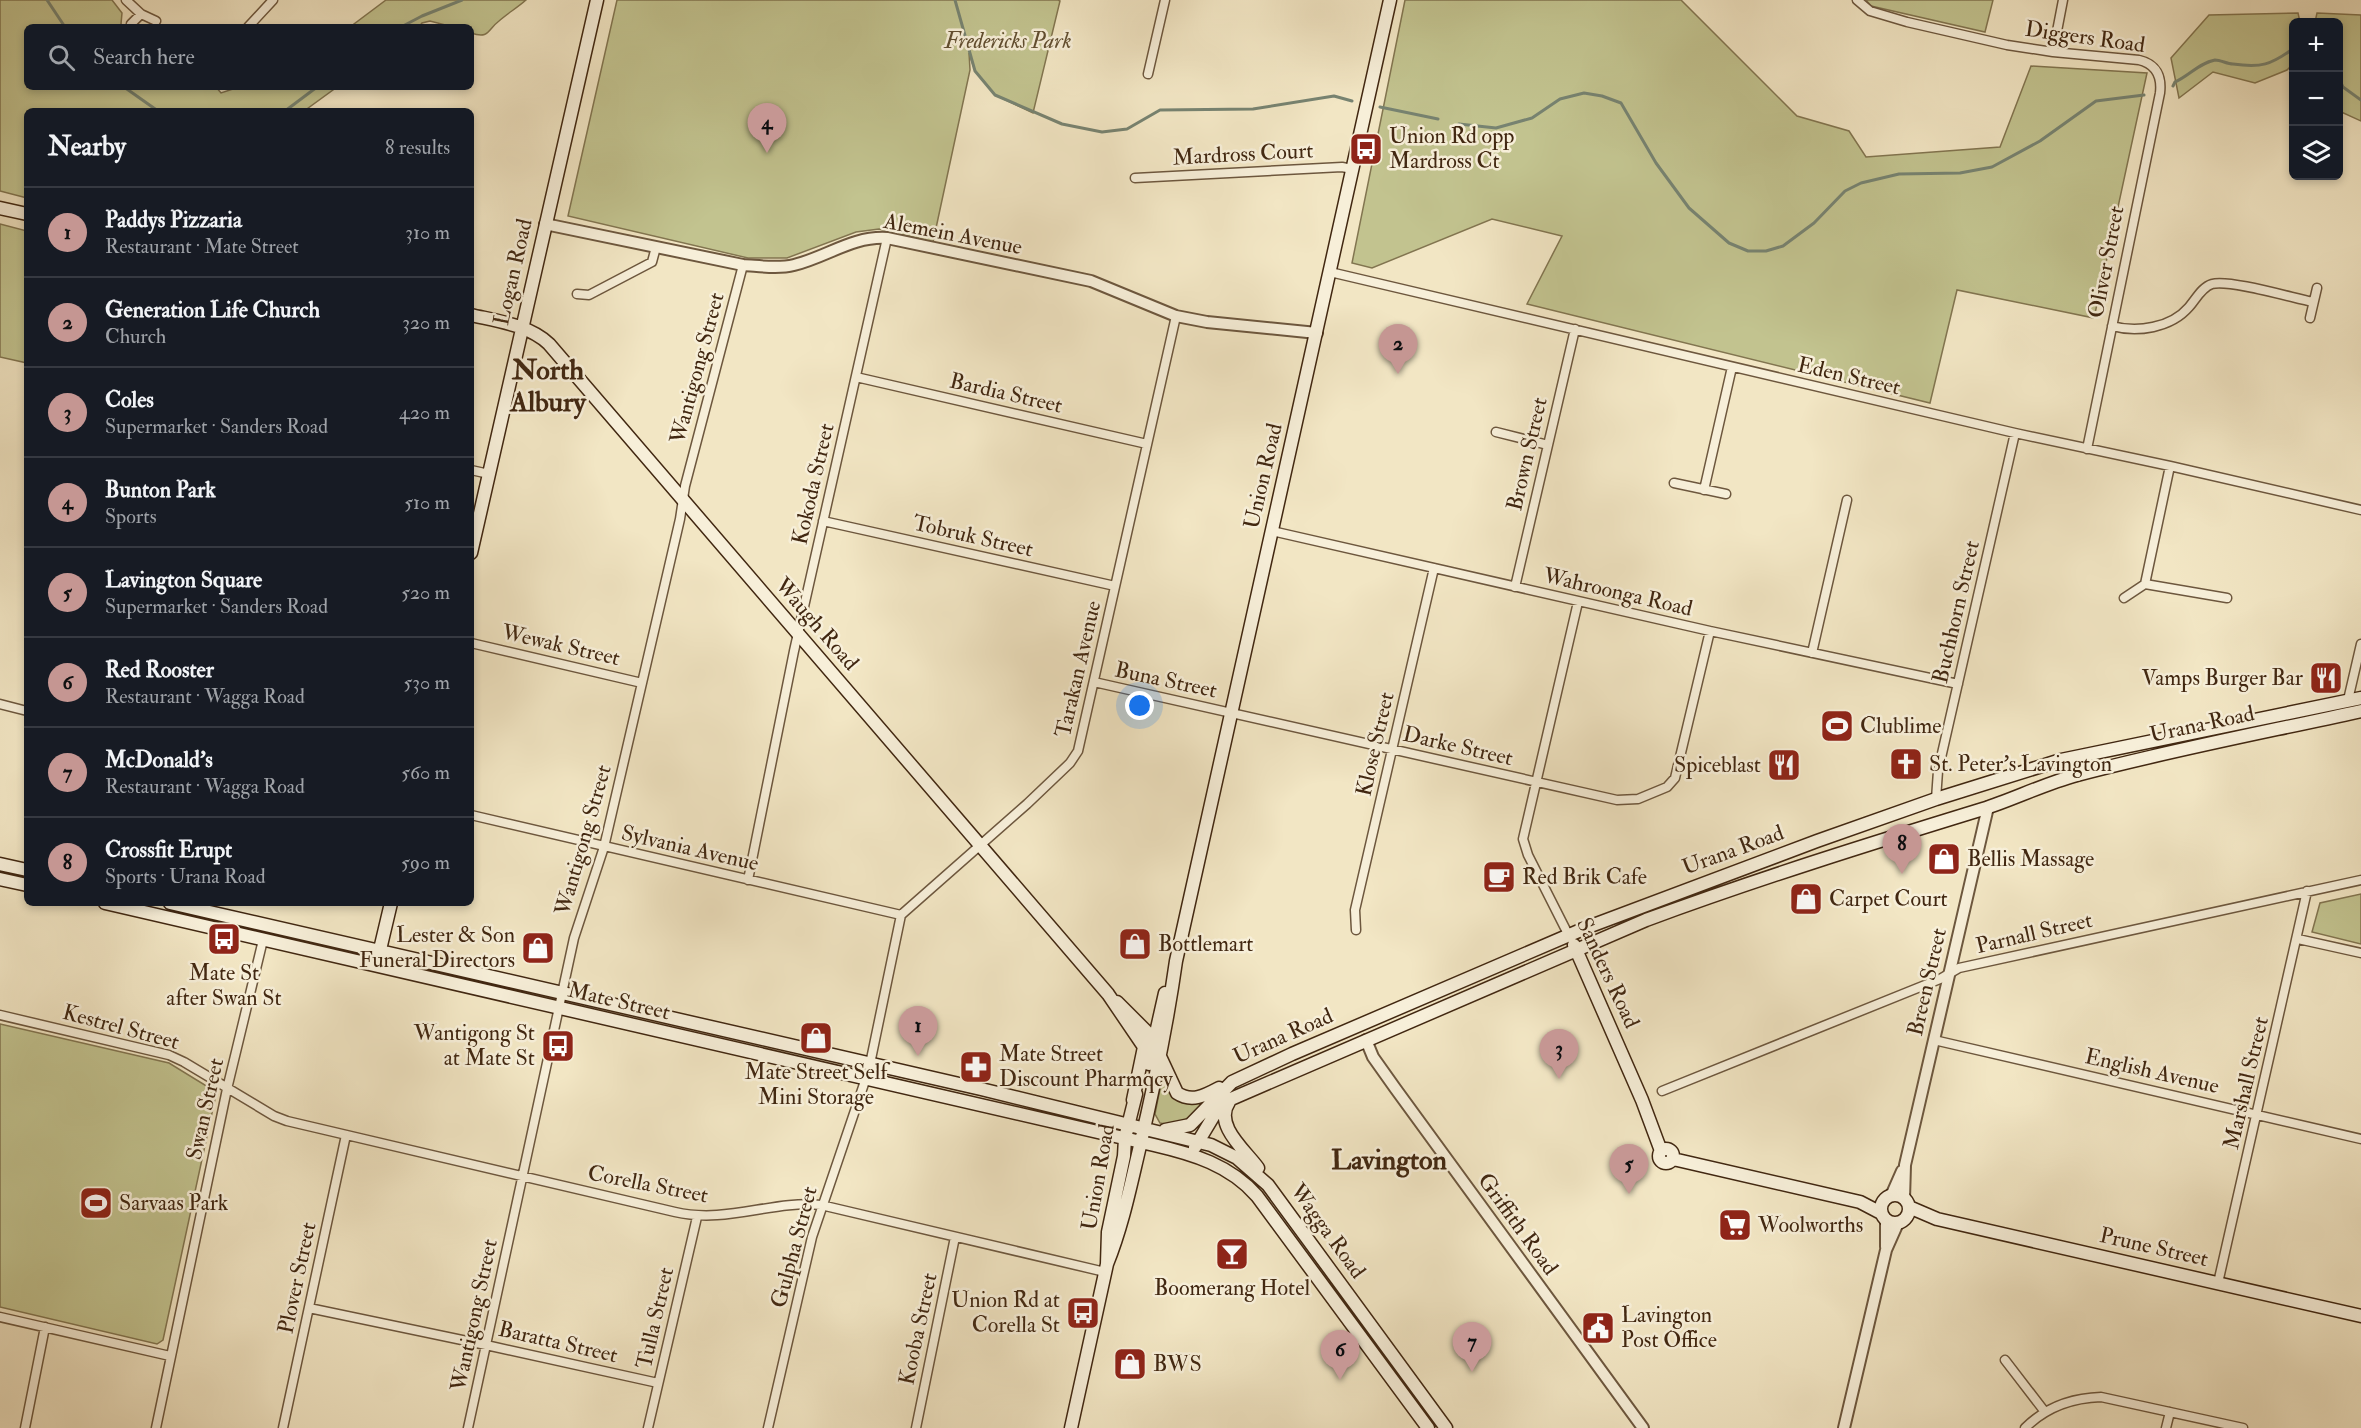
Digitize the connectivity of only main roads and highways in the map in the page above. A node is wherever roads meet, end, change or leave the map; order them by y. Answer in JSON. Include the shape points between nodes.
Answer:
{"nodes":[{"id":1,"x":597,"y":0,"type":"edge"},
{"id":2,"x":1386,"y":0,"type":"edge"},
{"id":3,"x":0,"y":208,"type":"edge"},
{"id":4,"x":24,"y":213,"type":"edge"},
{"id":5,"x":474,"y":316,"type":"edge"},
{"id":6,"x":522,"y":329,"type":"junction"},
{"id":7,"x":474,"y":540,"type":"edge"},
{"id":8,"x":2361,"y":698,"type":"edge"},
{"id":9,"x":2348,"y":700,"type":"junction"},
{"id":10,"x":2355,"y":712,"type":"edge"},
{"id":11,"x":1981,"y":785,"type":"junction"},
{"id":12,"x":1988,"y":807,"type":"junction"},
{"id":13,"x":1814,"y":843,"type":"junction"},
{"id":14,"x":1834,"y":855,"type":"junction"},
{"id":15,"x":0,"y":864,"type":"edge"},
{"id":16,"x":24,"y":869,"type":"edge"},
{"id":17,"x":0,"y":879,"type":"edge"},
{"id":18,"x":24,"y":884,"type":"edge"},
{"id":19,"x":118,"y":906,"type":"edge"},
{"id":20,"x":183,"y":906,"type":"edge"},
{"id":21,"x":390,"y":906,"type":"edge"},
{"id":22,"x":1569,"y":936,"type":"junction"},
{"id":23,"x":380,"y":951,"type":"junction"},
{"id":24,"x":1576,"y":951,"type":"junction"},
{"id":25,"x":1176,"y":961,"type":"junction"},
{"id":26,"x":376,"y":965,"type":"junction"},
{"id":27,"x":1108,"y":994,"type":"junction"},
{"id":28,"x":1129,"y":1011,"type":"junction"},
{"id":29,"x":1159,"y":1015,"type":"junction"},
{"id":30,"x":1359,"y":1024,"type":"junction"},
{"id":31,"x":1366,"y":1040,"type":"junction"},
{"id":32,"x":1154,"y":1041,"type":"junction"},
{"id":33,"x":1160,"y":1056,"type":"junction"},
{"id":34,"x":1236,"y":1079,"type":"junction"},
{"id":35,"x":1237,"y":1096,"type":"junction"},
{"id":36,"x":1133,"y":1100,"type":"junction"},
{"id":37,"x":1128,"y":1124,"type":"junction"},
{"id":38,"x":1144,"y":1127,"type":"junction"},
{"id":39,"x":1158,"y":1131,"type":"junction"},
{"id":40,"x":1125,"y":1138,"type":"junction"},
{"id":41,"x":1141,"y":1142,"type":"junction"},
{"id":42,"x":1200,"y":1142,"type":"junction"},
{"id":43,"x":1178,"y":1151,"type":"junction"},
{"id":44,"x":1661,"y":1152,"type":"joint"},
{"id":45,"x":1268,"y":1185,"type":"junction"},
{"id":46,"x":1310,"y":1240,"type":"junction"},
{"id":47,"x":1298,"y":1249,"type":"junction"},
{"id":48,"x":1106,"y":1268,"type":"junction"},
{"id":49,"x":2361,"y":1316,"type":"edge"},
{"id":50,"x":1374,"y":1330,"type":"junction"},
{"id":51,"x":1358,"y":1333,"type":"junction"},
{"id":52,"x":1425,"y":1397,"type":"junction"},
{"id":53,"x":1412,"y":1407,"type":"junction"},
{"id":54,"x":1071,"y":1428,"type":"edge"},
{"id":55,"x":1428,"y":1428,"type":"edge"},
{"id":56,"x":1446,"y":1428,"type":"edge"}],
"edges":[{"from":1,"to":6,"type":"main road","name":"Logan Road"},
{"from":2,"to":25,"type":"main road","name":"Union Road","via":[[1317,333]]},
{"from":3,"to":4,"type":"main road"},
{"from":5,"to":6,"type":"main road","name":"Waugh Road"},
{"from":6,"to":7,"type":"main road","name":"Logan Road"},
{"from":6,"to":27,"type":"main road","name":"Waugh Road","via":[[549,344]]},
{"from":8,"to":9,"type":"main road","name":"Urana Road"},
{"from":9,"to":10,"type":"main road"},
{"from":9,"to":11,"type":"main road","name":"Urana Road","via":[[2061,760]]},
{"from":10,"to":12,"type":"main road","name":"Urana Road","via":[[2075,775]]},
{"from":11,"to":12,"type":"main road"},
{"from":11,"to":13,"type":"main road","name":"Urana Road"},
{"from":12,"to":14,"type":"main road","name":"Urana Road"},
{"from":13,"to":14,"type":"main road"},
{"from":13,"to":22,"type":"main road","name":"Urana Road"},
{"from":14,"to":24,"type":"main road","name":"Urana Road","via":[[1687,905]]},
{"from":15,"to":16,"type":"main road"},
{"from":17,"to":18,"type":"main road"},
{"from":19,"to":26,"type":"main road","name":"Mate Street"},
{"from":20,"to":23,"type":"main road","name":"Mate Street"},
{"from":21,"to":23,"type":"main road"},
{"from":22,"to":24,"type":"main road","name":"Sanders Road"},
{"from":22,"to":30,"type":"main road","name":"Urana Road"},
{"from":23,"to":26,"type":"main road"},
{"from":23,"to":37,"type":"main road","name":"Mate Street"},
{"from":24,"to":31,"type":"main road","name":"Urana Road"},
{"from":24,"to":44,"type":"main road","name":"Sanders Road"},
{"from":25,"to":29,"type":"main road","name":"Union Road"},
{"from":25,"to":33,"type":"main road","name":"Union Road"},
{"from":26,"to":40,"type":"main road","name":"Mate Street"},
{"from":27,"to":28,"type":"main road","name":"Waugh Road"},
{"from":27,"to":36,"type":"main road","name":"Waugh Road","via":[[1144,1047]]},
{"from":28,"to":29,"type":"main road","via":[[1142,1017]]},
{"from":28,"to":32,"type":"main road","name":"Waugh Road"},
{"from":29,"to":32,"type":"main road","name":"Union Road"},
{"from":30,"to":31,"type":"main road"},
{"from":30,"to":34,"type":"main road","name":"Urana Road"},
{"from":31,"to":35,"type":"main road","name":"Urana Road"},
{"from":32,"to":33,"type":"main road","name":"Waugh Road"},
{"from":32,"to":36,"type":"main road","name":"Union Road","via":[[1145,1077]]},
{"from":33,"to":34,"type":"main road","name":"Waugh Road","via":[[1174,1089],[1184,1097],[1201,1097]]},
{"from":33,"to":38,"type":"main road","name":"Union Road"},
{"from":34,"to":39,"type":"main road","name":"Urana Road","via":[[1193,1124]]},
{"from":35,"to":42,"type":"main road","name":"Urana Road","via":[[1219,1108]]},
{"from":35,"to":45,"type":"main road","via":[[1225,1108],[1225,1124]]},
{"from":36,"to":37,"type":"main road","name":"Union Road"},
{"from":37,"to":38,"type":"main road","name":"Wagga Road"},
{"from":37,"to":40,"type":"main road","name":"Union Road"},
{"from":38,"to":39,"type":"main road","name":"Wagga Road"},
{"from":38,"to":41,"type":"main road","name":"Union Road"},
{"from":39,"to":42,"type":"main road","name":"Wagga Road"},
{"from":40,"to":41,"type":"main road","name":"Wagga Road"},
{"from":40,"to":48,"type":"main road","name":"Union Road","via":[[1108,1232]]},
{"from":41,"to":43,"type":"main road","name":"Wagga Road"},
{"from":41,"to":48,"type":"main road","name":"Union Road","via":[[1119,1235]]},
{"from":42,"to":43,"type":"main road"},
{"from":42,"to":45,"type":"main road","name":"Wagga Road","via":[[1238,1158]]},
{"from":43,"to":47,"type":"main road","name":"Wagga Road","via":[[1203,1159],[1243,1181]]},
{"from":44,"to":49,"type":"main road","name":"Prune Street","via":[[1662,1162],[1673,1159]]},
{"from":45,"to":46,"type":"main road","name":"Wagga Road"},
{"from":46,"to":47,"type":"main road"},
{"from":46,"to":50,"type":"main road","name":"Wagga Road"},
{"from":47,"to":51,"type":"main road","name":"Wagga Road"},
{"from":48,"to":54,"type":"main road","name":"Union Road"},
{"from":50,"to":51,"type":"main road"},
{"from":50,"to":52,"type":"main road","name":"Wagga Road"},
{"from":51,"to":53,"type":"main road","name":"Wagga Road"},
{"from":52,"to":53,"type":"main road"},
{"from":52,"to":56,"type":"main road","name":"Wagga Road"},
{"from":53,"to":55,"type":"main road","name":"Wagga Road"}]}
